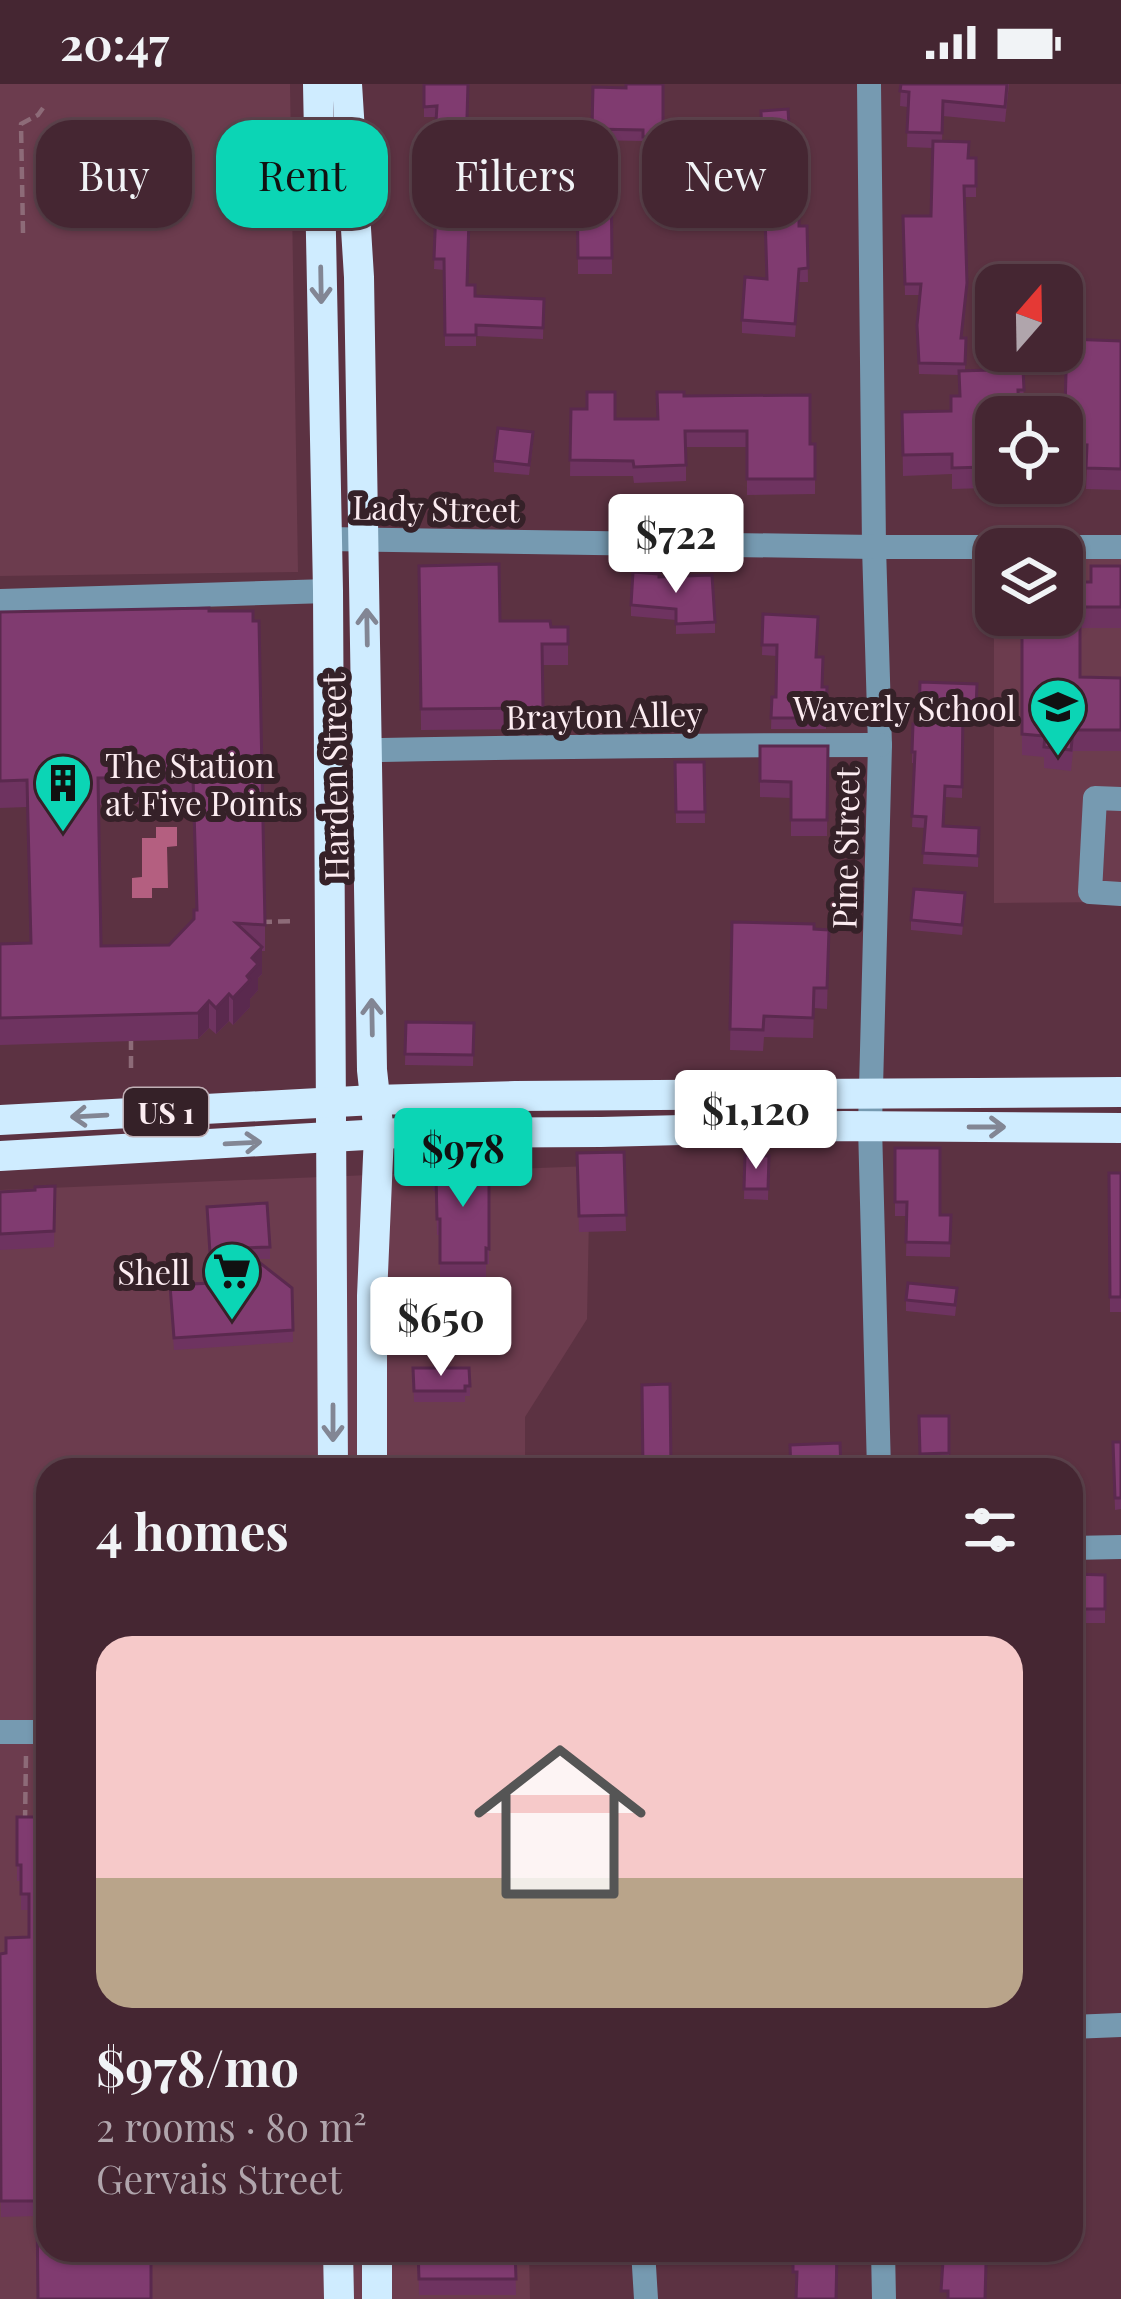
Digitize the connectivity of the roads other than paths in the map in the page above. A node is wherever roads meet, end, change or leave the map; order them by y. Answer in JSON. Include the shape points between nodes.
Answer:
{"nodes":[{"id":1,"x":319,"y":84,"type":"edge"},
{"id":2,"x":347,"y":84,"type":"edge"},
{"id":3,"x":869,"y":84,"type":"edge"},
{"id":4,"x":326,"y":539,"type":"junction"},
{"id":5,"x":366,"y":539,"type":"junction"},
{"id":6,"x":874,"y":547,"type":"junction"},
{"id":7,"x":1121,"y":547,"type":"edge"},
{"id":8,"x":328,"y":591,"type":"junction"},
{"id":9,"x":0,"y":601,"type":"edge"},
{"id":10,"x":880,"y":745,"type":"junction"},
{"id":11,"x":368,"y":750,"type":"junction"},
{"id":12,"x":329,"y":751,"type":"junction"},
{"id":13,"x":1121,"y":799,"type":"edge"},
{"id":14,"x":1121,"y":893,"type":"edge"},
{"id":15,"x":1121,"y":1092,"type":"edge"},
{"id":16,"x":870,"y":1094,"type":"junction"},
{"id":17,"x":374,"y":1100,"type":"junction"},
{"id":18,"x":332,"y":1104,"type":"junction"},
{"id":19,"x":0,"y":1120,"type":"edge"},
{"id":20,"x":870,"y":1126,"type":"junction"},
{"id":21,"x":1121,"y":1128,"type":"edge"},
{"id":22,"x":379,"y":1134,"type":"junction"},
{"id":23,"x":332,"y":1138,"type":"junction"},
{"id":24,"x":0,"y":1156,"type":"edge"},
{"id":25,"x":333,"y":1458,"type":"edge"},
{"id":26,"x":372,"y":1458,"type":"edge"},
{"id":27,"x":879,"y":1458,"type":"edge"},
{"id":28,"x":1121,"y":1547,"type":"edge"},
{"id":29,"x":1083,"y":1548,"type":"edge"},
{"id":30,"x":0,"y":1732,"type":"edge"},
{"id":31,"x":36,"y":1732,"type":"edge"},
{"id":32,"x":1121,"y":2025,"type":"edge"},
{"id":33,"x":1083,"y":2027,"type":"edge"},
{"id":34,"x":338,"y":2262,"type":"edge"},
{"id":35,"x":377,"y":2262,"type":"edge"},
{"id":36,"x":644,"y":2262,"type":"edge"},
{"id":37,"x":883,"y":2262,"type":"edge"},
{"id":38,"x":339,"y":2299,"type":"edge"},
{"id":39,"x":377,"y":2299,"type":"edge"},
{"id":40,"x":646,"y":2299,"type":"edge"},
{"id":41,"x":884,"y":2299,"type":"edge"}],
"edges":[{"from":1,"to":4,"type":"main road","name":"Harden Street","one_way":true},
{"from":2,"to":5,"type":"main road","name":"Harden Street"},
{"from":3,"to":6,"type":"street","name":"Pine Street"},
{"from":4,"to":5,"type":"street","name":"Lady Street"},
{"from":4,"to":8,"type":"main road","name":"Harden Street"},
{"from":5,"to":6,"type":"street","name":"Lady Street"},
{"from":11,"to":5,"type":"main road","name":"Harden Street","one_way":true},
{"from":6,"to":7,"type":"street","name":"Lady Street"},
{"from":6,"to":10,"type":"street","name":"Pine Street"},
{"from":8,"to":9,"type":"street"},
{"from":8,"to":12,"type":"main road","name":"Harden Street"},
{"from":10,"to":11,"type":"street","name":"Brayton Alley"},
{"from":10,"to":16,"type":"street","name":"Pine Street"},
{"from":11,"to":12,"type":"street","name":"Brayton Alley"},
{"from":17,"to":11,"type":"main road","name":"Harden Street","one_way":true},
{"from":12,"to":18,"type":"main road","name":"Harden Street"},
{"from":13,"to":14,"type":"street","via":[[1095,798],[1090,892]]},
{"from":15,"to":16,"type":"main road","number":"US 1"},
{"from":16,"to":17,"type":"main road","number":"US 1"},
{"from":16,"to":20,"type":"street","name":"Pine Street"},
{"from":17,"to":18,"type":"main road","number":"US 1"},
{"from":17,"to":22,"type":"main road","name":"Harden Street"},
{"from":18,"to":19,"type":"main road","number":"US 1","one_way":true},
{"from":18,"to":23,"type":"main road","name":"Harden Street"},
{"from":20,"to":21,"type":"main road","one_way":true},
{"from":20,"to":22,"type":"main road"},
{"from":20,"to":27,"type":"street","name":"Pine Street"},
{"from":22,"to":23,"type":"main road"},
{"from":22,"to":26,"type":"main road","name":"Harden Street"},
{"from":24,"to":23,"type":"main road","one_way":true},
{"from":23,"to":25,"type":"main road","name":"Harden Street","one_way":true},
{"from":28,"to":29,"type":"street"},
{"from":30,"to":31,"type":"street"},
{"from":32,"to":33,"type":"street"},
{"from":34,"to":38,"type":"main road"},
{"from":35,"to":39,"type":"main road"},
{"from":36,"to":40,"type":"street"},
{"from":37,"to":41,"type":"street"}]}
